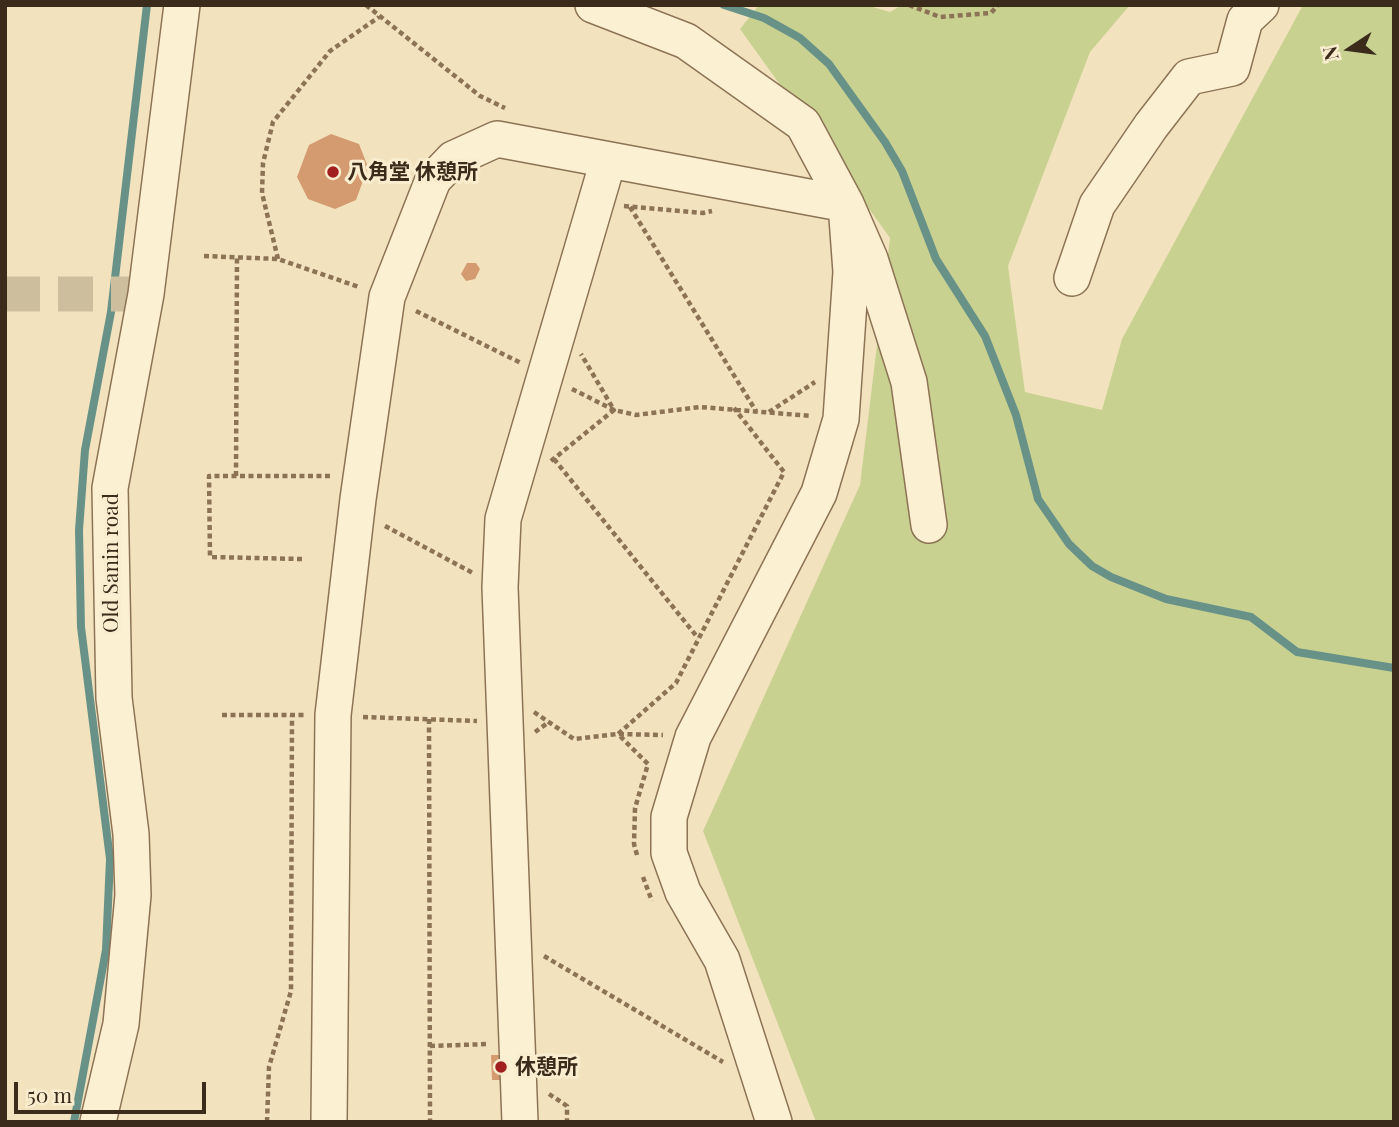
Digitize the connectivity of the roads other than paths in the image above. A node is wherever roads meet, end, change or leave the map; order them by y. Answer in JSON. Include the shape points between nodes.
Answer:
{"nodes":[{"id":1,"x":182,"y":5,"type":"edge"},
{"id":2,"x":593,"y":5,"type":"edge"},
{"id":3,"x":1261,"y":5,"type":"edge"},
{"id":4,"x":608,"y":161,"type":"junction"},
{"id":5,"x":846,"y":204,"type":"junction"},
{"id":6,"x":1072,"y":278,"type":"dead end"},
{"id":7,"x":929,"y":525,"type":"dead end"},
{"id":8,"x":98,"y":1122,"type":"edge"},
{"id":9,"x":330,"y":1122,"type":"edge"},
{"id":10,"x":520,"y":1122,"type":"edge"},
{"id":11,"x":774,"y":1122,"type":"edge"}],
"edges":[{"from":1,"to":8,"type":"street","name":"Old Sanin road","via":[[110,488],[114,698],[134,895],[121,1024]]},
{"from":2,"to":5,"type":"street","via":[[686,41],[803,124]]},
{"from":3,"to":6,"type":"street","via":[[1245,20],[1232,68],[1189,77],[1151,126],[1097,205]]},
{"from":4,"to":5,"type":"street"},
{"from":4,"to":9,"type":"street","via":[[497,139],[453,159],[433,180],[387,297],[333,715]]},
{"from":4,"to":10,"type":"street","via":[[503,519],[500,587],[517,715]]},
{"from":5,"to":7,"type":"street","via":[[870,259],[909,382]]},
{"from":5,"to":11,"type":"street","via":[[851,272],[841,419],[819,493],[693,737],[669,817],[669,853],[683,892],[722,960]]}]}
